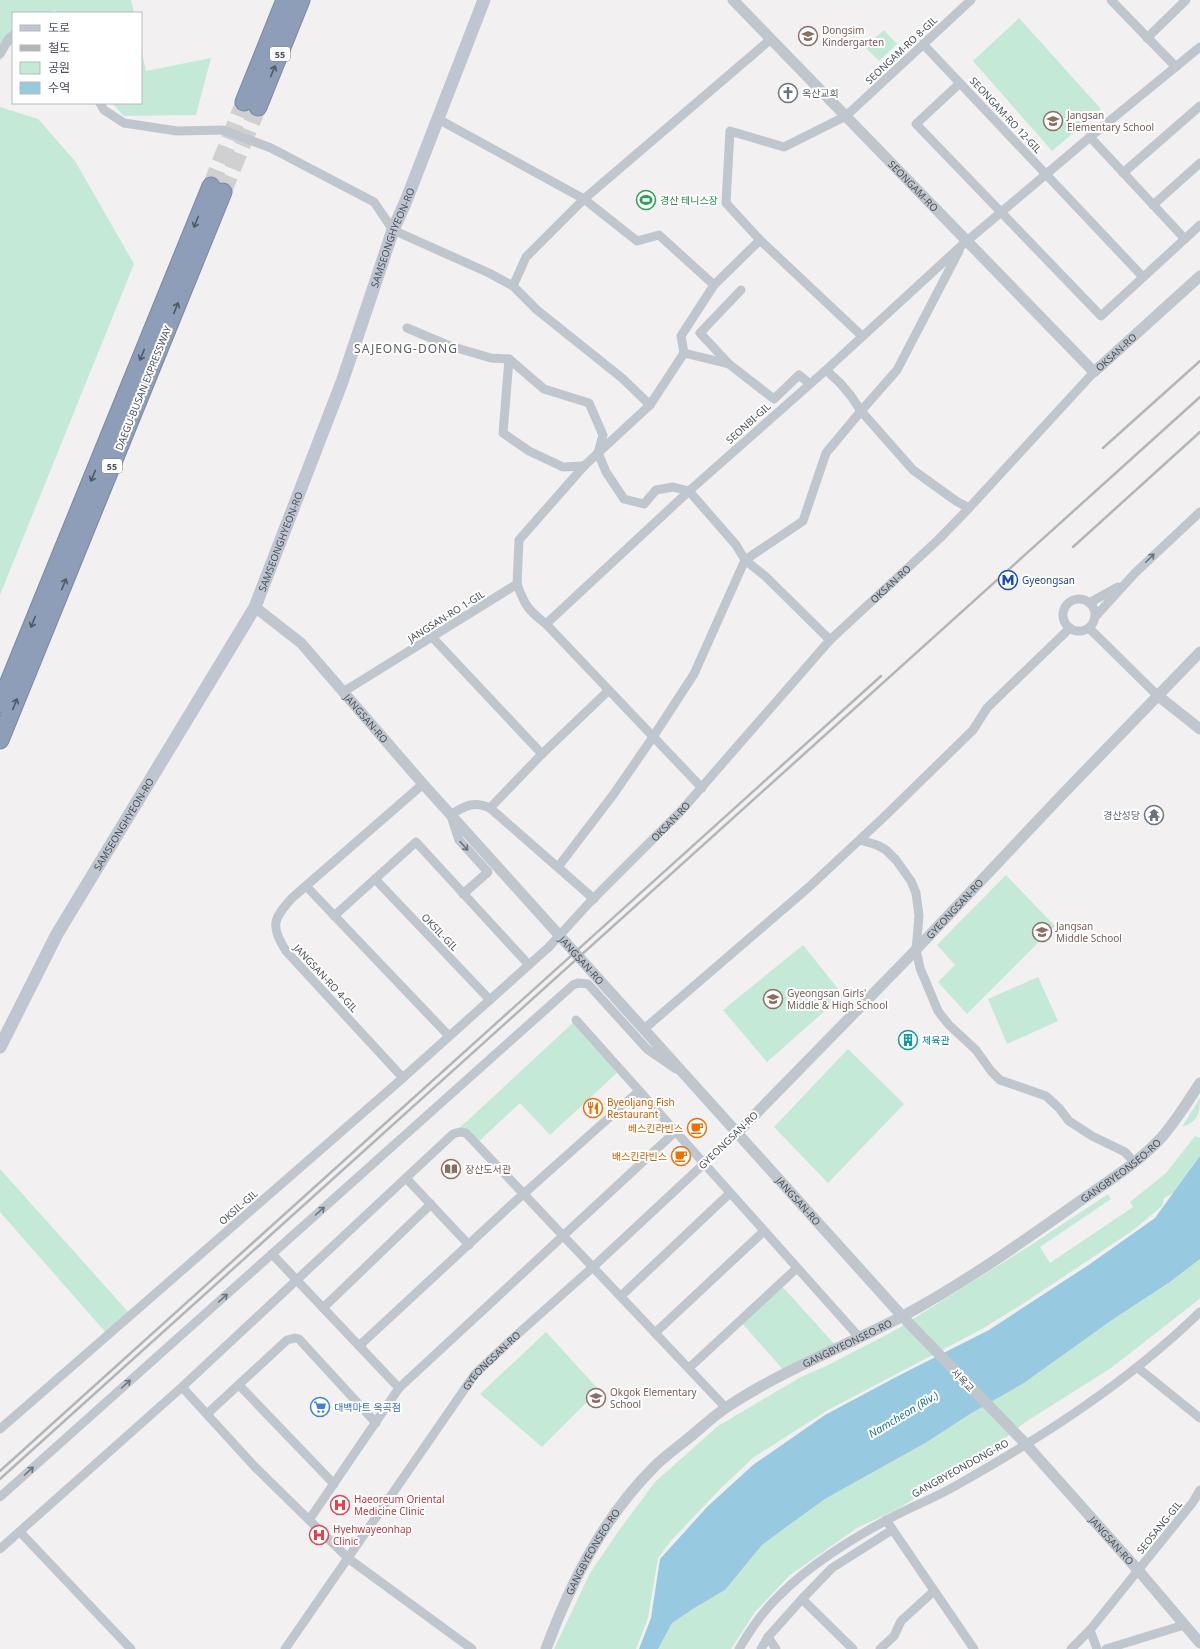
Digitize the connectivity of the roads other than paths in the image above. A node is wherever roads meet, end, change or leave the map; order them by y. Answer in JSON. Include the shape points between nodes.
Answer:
{"nodes":[{"id":1,"x":285,"y":0,"type":"edge"},
{"id":2,"x":302,"y":0,"type":"edge"},
{"id":3,"x":484,"y":0,"type":"edge"},
{"id":4,"x":733,"y":0,"type":"edge"},
{"id":5,"x":971,"y":0,"type":"edge"},
{"id":6,"x":1186,"y":0,"type":"edge"},
{"id":7,"x":1115,"y":2,"type":"edge"},
{"id":8,"x":12,"y":36,"type":"edge"},
{"id":9,"x":1147,"y":38,"type":"junction"},
{"id":10,"x":771,"y":39,"type":"junction"},
{"id":11,"x":923,"y":44,"type":"junction"},
{"id":12,"x":1200,"y":47,"type":"edge"},
{"id":13,"x":0,"y":54,"type":"edge"},
{"id":14,"x":1176,"y":67,"type":"junction"},
{"id":15,"x":960,"y":83,"type":"junction"},
{"id":16,"x":101,"y":104,"type":"edge"},
{"id":17,"x":1200,"y":106,"type":"edge"},
{"id":18,"x":846,"y":116,"type":"junction"},
{"id":19,"x":438,"y":119,"type":"junction"},
{"id":20,"x":1090,"y":137,"type":"junction"},
{"id":21,"x":1200,"y":163,"type":"edge"},
{"id":22,"x":1123,"y":172,"type":"junction"},
{"id":23,"x":1045,"y":174,"type":"junction"},
{"id":24,"x":584,"y":199,"type":"junction"},
{"id":25,"x":1153,"y":205,"type":"junction"},
{"id":26,"x":1000,"y":212,"type":"junction"},
{"id":27,"x":1200,"y":225,"type":"edge"},
{"id":28,"x":393,"y":230,"type":"junction"},
{"id":29,"x":1185,"y":239,"type":"junction"},
{"id":30,"x":760,"y":240,"type":"junction"},
{"id":31,"x":964,"y":243,"type":"junction"},
{"id":32,"x":1200,"y":276,"type":"edge"},
{"id":33,"x":1143,"y":277,"type":"junction"},
{"id":34,"x":714,"y":285,"type":"junction"},
{"id":35,"x":513,"y":286,"type":"junction"},
{"id":36,"x":741,"y":290,"type":"dead end"},
{"id":37,"x":407,"y":328,"type":"dead end"},
{"id":38,"x":862,"y":336,"type":"junction"},
{"id":39,"x":684,"y":353,"type":"junction"},
{"id":40,"x":509,"y":359,"type":"junction"},
{"id":41,"x":729,"y":364,"type":"junction"},
{"id":42,"x":826,"y":370,"type":"junction"},
{"id":43,"x":1094,"y":372,"type":"junction"},
{"id":44,"x":809,"y":384,"type":"junction"},
{"id":45,"x":650,"y":405,"type":"junction"},
{"id":46,"x":861,"y":411,"type":"junction"},
{"id":47,"x":598,"y":453,"type":"junction"},
{"id":48,"x":584,"y":466,"type":"junction"},
{"id":49,"x":689,"y":491,"type":"junction"},
{"id":50,"x":969,"y":508,"type":"junction"},
{"id":51,"x":1200,"y":512,"type":"edge"},
{"id":52,"x":745,"y":560,"type":"junction"},
{"id":53,"x":1135,"y":573,"type":"junction"},
{"id":54,"x":517,"y":584,"type":"junction"},
{"id":55,"x":1089,"y":603,"type":"junction"},
{"id":56,"x":255,"y":607,"type":"junction"},
{"id":57,"x":1095,"y":617,"type":"junction"},
{"id":58,"x":546,"y":624,"type":"junction"},
{"id":59,"x":1070,"y":628,"type":"junction"},
{"id":60,"x":1089,"y":628,"type":"junction"},
{"id":61,"x":432,"y":637,"type":"junction"},
{"id":62,"x":830,"y":640,"type":"junction"},
{"id":63,"x":1200,"y":652,"type":"edge"},
{"id":64,"x":608,"y":691,"type":"junction"},
{"id":65,"x":343,"y":692,"type":"junction"},
{"id":66,"x":1157,"y":695,"type":"junction"},
{"id":67,"x":0,"y":704,"type":"edge"},
{"id":68,"x":1200,"y":729,"type":"edge"},
{"id":69,"x":653,"y":737,"type":"junction"},
{"id":70,"x":0,"y":740,"type":"edge"},
{"id":71,"x":542,"y":754,"type":"junction"},
{"id":72,"x":423,"y":784,"type":"junction"},
{"id":73,"x":702,"y":788,"type":"junction"},
{"id":74,"x":490,"y":808,"type":"junction"},
{"id":75,"x":450,"y":813,"type":"junction"},
{"id":76,"x":860,"y":840,"type":"junction"},
{"id":77,"x":558,"y":867,"type":"junction"},
{"id":78,"x":375,"y":879,"type":"junction"},
{"id":79,"x":306,"y":886,"type":"junction"},
{"id":80,"x":463,"y":894,"type":"junction"},
{"id":81,"x":592,"y":900,"type":"junction"},
{"id":82,"x":334,"y":916,"type":"junction"},
{"id":83,"x":549,"y":947,"type":"joint"},
{"id":84,"x":916,"y":950,"type":"junction"},
{"id":85,"x":529,"y":965,"type":"junction"},
{"id":86,"x":490,"y":1000,"type":"junction"},
{"id":87,"x":576,"y":1020,"type":"dead end"},
{"id":88,"x":644,"y":1029,"type":"junction"},
{"id":89,"x":450,"y":1036,"type":"junction"},
{"id":90,"x":0,"y":1047,"type":"edge"},
{"id":91,"x":688,"y":1077,"type":"junction"},
{"id":92,"x":403,"y":1078,"type":"junction"},
{"id":93,"x":1200,"y":1083,"type":"edge"},
{"id":94,"x":639,"y":1091,"type":"junction"},
{"id":95,"x":675,"y":1132,"type":"junction"},
{"id":96,"x":738,"y":1132,"type":"junction"},
{"id":97,"x":1134,"y":1162,"type":"junction"},
{"id":98,"x":704,"y":1164,"type":"junction"},
{"id":99,"x":406,"y":1178,"type":"junction"},
{"id":100,"x":730,"y":1193,"type":"junction"},
{"id":101,"x":524,"y":1194,"type":"junction"},
{"id":102,"x":431,"y":1204,"type":"junction"},
{"id":103,"x":764,"y":1232,"type":"junction"},
{"id":104,"x":563,"y":1236,"type":"junction"},
{"id":105,"x":469,"y":1245,"type":"junction"},
{"id":106,"x":272,"y":1254,"type":"junction"},
{"id":107,"x":593,"y":1268,"type":"junction"},
{"id":108,"x":797,"y":1268,"type":"junction"},
{"id":109,"x":296,"y":1281,"type":"junction"},
{"id":110,"x":621,"y":1296,"type":"junction"},
{"id":111,"x":323,"y":1308,"type":"junction"},
{"id":112,"x":1200,"y":1312,"type":"edge"},
{"id":113,"x":904,"y":1317,"type":"junction"},
{"id":114,"x":655,"y":1333,"type":"junction"},
{"id":115,"x":859,"y":1337,"type":"junction"},
{"id":116,"x":359,"y":1346,"type":"junction"},
{"id":117,"x":688,"y":1368,"type":"junction"},
{"id":118,"x":1138,"y":1368,"type":"junction"},
{"id":119,"x":239,"y":1385,"type":"junction"},
{"id":120,"x":182,"y":1387,"type":"junction"},
{"id":121,"x":399,"y":1388,"type":"junction"},
{"id":122,"x":726,"y":1408,"type":"junction"},
{"id":123,"x":207,"y":1414,"type":"junction"},
{"id":124,"x":1200,"y":1418,"type":"edge"},
{"id":125,"x":376,"y":1423,"type":"junction"},
{"id":126,"x":0,"y":1429,"type":"edge"},
{"id":127,"x":1023,"y":1443,"type":"junction"},
{"id":128,"x":334,"y":1484,"type":"junction"},
{"id":129,"x":1200,"y":1490,"type":"edge"},
{"id":130,"x":0,"y":1497,"type":"edge"},
{"id":131,"x":309,"y":1520,"type":"junction"},
{"id":132,"x":886,"y":1520,"type":"junction"},
{"id":133,"x":892,"y":1530,"type":"junction"},
{"id":134,"x":20,"y":1532,"type":"junction"},
{"id":135,"x":0,"y":1549,"type":"edge"},
{"id":136,"x":348,"y":1559,"type":"junction"},
{"id":137,"x":1138,"y":1570,"type":"junction"},
{"id":138,"x":934,"y":1592,"type":"junction"},
{"id":139,"x":802,"y":1599,"type":"junction"},
{"id":140,"x":1184,"y":1624,"type":"junction"},
{"id":141,"x":1090,"y":1630,"type":"junction"},
{"id":142,"x":768,"y":1637,"type":"junction"},
{"id":143,"x":1198,"y":1637,"type":"edge"},
{"id":144,"x":969,"y":1647,"type":"edge"},
{"id":145,"x":132,"y":1649,"type":"edge"},
{"id":146,"x":285,"y":1649,"type":"edge"},
{"id":147,"x":472,"y":1649,"type":"edge"},
{"id":148,"x":546,"y":1649,"type":"edge"},
{"id":149,"x":739,"y":1649,"type":"edge"},
{"id":150,"x":761,"y":1649,"type":"edge"},
{"id":151,"x":776,"y":1649,"type":"edge"},
{"id":152,"x":853,"y":1649,"type":"edge"},
{"id":153,"x":880,"y":1649,"type":"edge"},
{"id":154,"x":1071,"y":1649,"type":"edge"},
{"id":155,"x":1097,"y":1649,"type":"edge"},
{"id":156,"x":1106,"y":1649,"type":"edge"}],
"edges":[{"from":1,"to":2,"type":"highway","number":"55","one_way":true,"via":[[251,105]]},
{"from":3,"to":19,"type":"main road","name":"SAMSEONGHYEON-RO"},
{"from":4,"to":10,"type":"street","name":"SEONGAM-RO"},
{"from":5,"to":11,"type":"street","name":"SEONGAM-RO 8-GIL"},
{"from":6,"to":9,"type":"street"},
{"from":7,"to":9,"type":"street"},
{"from":8,"to":13,"type":"street"},
{"from":9,"to":14,"type":"street"},
{"from":10,"to":18,"type":"street","name":"SEONGAM-RO"},
{"from":10,"to":24,"type":"street"},
{"from":11,"to":15,"type":"street"},
{"from":11,"to":18,"type":"street","name":"SEONGAM-RO 8-GIL"},
{"from":12,"to":14,"type":"street"},
{"from":14,"to":20,"type":"street"},
{"from":15,"to":23,"type":"street","name":"SEONGAM-RO 12-GIL"},
{"from":15,"to":26,"type":"street","name":"SEONGAM-RO 12-GIL","via":[[916,124]]},
{"from":16,"to":28,"type":"street","via":[[104,110],[124,123],[177,131],[223,130],[271,148],[374,202]]},
{"from":17,"to":22,"type":"street"},
{"from":18,"to":30,"type":"street","name":"SEONGAM-RO 8-GIL","via":[[784,147],[730,131],[726,203]]},
{"from":18,"to":31,"type":"street","name":"SEONGAM-RO"},
{"from":19,"to":24,"type":"street"},
{"from":19,"to":28,"type":"main road","name":"SAMSEONGHYEON-RO"},
{"from":20,"to":22,"type":"street"},
{"from":20,"to":23,"type":"street"},
{"from":21,"to":25,"type":"street"},
{"from":22,"to":25,"type":"street"},
{"from":23,"to":26,"type":"street"},
{"from":23,"to":33,"type":"street","name":"SEONGAM-RO 12-GIL"},
{"from":24,"to":34,"type":"street","via":[[637,241],[659,234]]},
{"from":24,"to":35,"type":"street","via":[[526,257]]},
{"from":25,"to":29,"type":"street"},
{"from":26,"to":31,"type":"street"},
{"from":26,"to":33,"type":"street","name":"SEONGAM-RO 12-GIL","via":[[1101,316]]},
{"from":27,"to":29,"type":"street"},
{"from":28,"to":35,"type":"street"},
{"from":28,"to":56,"type":"main road","name":"SAMSEONGHYEON-RO","via":[[342,382]]},
{"from":29,"to":33,"type":"street"},
{"from":30,"to":34,"type":"street"},
{"from":30,"to":38,"type":"street"},
{"from":31,"to":38,"type":"street","name":"SEONBI-GIL"},
{"from":31,"to":43,"type":"street","name":"SEONGAM-RO"},
{"from":31,"to":46,"type":"street","via":[[897,370]]},
{"from":32,"to":43,"type":"street","name":"OKSAN-RO"},
{"from":34,"to":39,"type":"street","via":[[681,336]]},
{"from":35,"to":45,"type":"street","via":[[537,310],[622,378]]},
{"from":36,"to":41,"type":"street","via":[[700,333]]},
{"from":37,"to":40,"type":"street","via":[[450,346],[491,358]]},
{"from":38,"to":42,"type":"street","name":"SEONBI-GIL"},
{"from":39,"to":41,"type":"street"},
{"from":39,"to":45,"type":"street"},
{"from":40,"to":47,"type":"street","via":[[544,389],[589,403],[603,435]]},
{"from":40,"to":48,"type":"street","via":[[503,433],[529,451],[563,467]]},
{"from":41,"to":44,"type":"street","via":[[774,399],[799,375]]},
{"from":42,"to":44,"type":"street","name":"SEONBI-GIL"},
{"from":42,"to":46,"type":"street","via":[[851,396]]},
{"from":43,"to":50,"type":"street","name":"OKSAN-RO"},
{"from":44,"to":49,"type":"street","name":"SEONBI-GIL"},
{"from":45,"to":47,"type":"street"},
{"from":46,"to":50,"type":"street","via":[[913,470]]},
{"from":46,"to":52,"type":"street","via":[[826,454],[803,521]]},
{"from":47,"to":48,"type":"street"},
{"from":47,"to":49,"type":"street","via":[[606,472],[624,499],[644,504],[656,490],[673,487]]},
{"from":48,"to":54,"type":"street","via":[[519,540]]},
{"from":49,"to":52,"type":"street","via":[[736,545]]},
{"from":49,"to":58,"type":"street","name":"SEONBI-GIL"},
{"from":50,"to":62,"type":"street","name":"OKSAN-RO"},
{"from":53,"to":51,"type":"street","one_way":true},
{"from":52,"to":62,"type":"street"},
{"from":52,"to":69,"type":"street","via":[[694,674]]},
{"from":53,"to":55,"type":"street","via":[[1113,591]]},
{"from":53,"to":57,"type":"street"},
{"from":54,"to":58,"type":"street","via":[[523,603]]},
{"from":54,"to":61,"type":"street","name":"JANGSAN-RO 1-GIL"},
{"from":55,"to":57,"type":"street","via":[[1094,609]]},
{"from":55,"to":59,"type":"street","via":[[1077,599],[1068,604],[1063,614]]},
{"from":56,"to":65,"type":"street","name":"JANGSAN-RO","via":[[301,643]]},
{"from":56,"to":90,"type":"main road","name":"SAMSEONGHYEON-RO","via":[[57,934]]},
{"from":57,"to":60,"type":"street"},
{"from":58,"to":64,"type":"street"},
{"from":59,"to":60,"type":"street","via":[[1080,632]]},
{"from":59,"to":76,"type":"street","via":[[987,708],[973,730]]},
{"from":60,"to":66,"type":"street"},
{"from":61,"to":65,"type":"street","name":"JANGSAN-RO 1-GIL"},
{"from":61,"to":71,"type":"street"},
{"from":62,"to":73,"type":"street","name":"OKSAN-RO"},
{"from":63,"to":66,"type":"street","name":"GYEONGSAN-RO"},
{"from":64,"to":69,"type":"street"},
{"from":64,"to":71,"type":"street"},
{"from":65,"to":72,"type":"street","name":"JANGSAN-RO"},
{"from":66,"to":68,"type":"street"},
{"from":66,"to":84,"type":"street","name":"GYEONGSAN-RO"},
{"from":70,"to":67,"type":"highway","name":"DAEGU-BUSAN EXPRESSWAY","number":"55","one_way":true,"via":[[217,189]]},
{"from":69,"to":73,"type":"street"},
{"from":69,"to":77,"type":"street"},
{"from":71,"to":74,"type":"street"},
{"from":72,"to":75,"type":"street","name":"JANGSAN-RO"},
{"from":72,"to":79,"type":"street","name":"JANGSAN-RO 4-GIL"},
{"from":73,"to":81,"type":"street","name":"OKSAN-RO"},
{"from":74,"to":75,"type":"street","via":[[482,804],[472,804]]},
{"from":74,"to":77,"type":"street"},
{"from":75,"to":80,"type":"street","one_way":true,"via":[[459,840],[488,872]]},
{"from":75,"to":88,"type":"street","name":"JANGSAN-RO"},
{"from":76,"to":84,"type":"street","via":[[886,850],[911,881],[916,893],[919,916]]},
{"from":76,"to":88,"type":"street"},
{"from":77,"to":81,"type":"street"},
{"from":78,"to":80,"type":"street","via":[[416,842]]},
{"from":78,"to":82,"type":"street"},
{"from":78,"to":86,"type":"street","name":"OKSIL-GIL"},
{"from":79,"to":82,"type":"street"},
{"from":79,"to":92,"type":"street","name":"JANGSAN-RO 4-GIL","via":[[282,910],[275,922],[277,938],[286,951]]},
{"from":80,"to":85,"type":"street"},
{"from":81,"to":83,"type":"street","name":"OKSAN-RO","bridge":true},
{"from":82,"to":89,"type":"street"},
{"from":83,"to":85,"type":"street","name":"OKSIL-GIL"},
{"from":84,"to":96,"type":"street","name":"GYEONGSAN-RO"},
{"from":84,"to":97,"type":"street","via":[[920,968],[938,1011],[976,1050],[996,1077],[1008,1084],[1046,1096],[1073,1124],[1125,1152]]},
{"from":85,"to":86,"type":"street","name":"OKSIL-GIL"},
{"from":86,"to":89,"type":"street","name":"OKSIL-GIL"},
{"from":87,"to":94,"type":"street"},
{"from":88,"to":91,"type":"street","name":"JANGSAN-RO"},
{"from":89,"to":92,"type":"street","name":"OKSIL-GIL"},
{"from":91,"to":96,"type":"street","name":"JANGSAN-RO"},
{"from":106,"to":91,"type":"street","one_way":true,"via":[[573,985],[588,984],[647,1049]]},
{"from":92,"to":126,"type":"street","name":"OKSIL-GIL"},
{"from":93,"to":97,"type":"street","name":"GANGBYEONSEO-RO","via":[[1171,1127]]},
{"from":94,"to":95,"type":"street"},
{"from":94,"to":101,"type":"street"},
{"from":95,"to":98,"type":"street"},
{"from":95,"to":104,"type":"street"},
{"from":96,"to":98,"type":"street","name":"GYEONGSAN-RO"},
{"from":96,"to":113,"type":"street","name":"JANGSAN-RO"},
{"from":97,"to":113,"type":"street","name":"GANGBYEONSEO-RO","via":[[1034,1233]]},
{"from":98,"to":100,"type":"street"},
{"from":98,"to":107,"type":"street","name":"GYEONGSAN-RO"},
{"from":99,"to":101,"type":"street","via":[[453,1134],[460,1132],[466,1133]]},
{"from":99,"to":102,"type":"street"},
{"from":99,"to":109,"type":"street"},
{"from":100,"to":103,"type":"street"},
{"from":100,"to":110,"type":"street"},
{"from":101,"to":104,"type":"street"},
{"from":101,"to":105,"type":"street"},
{"from":102,"to":105,"type":"street"},
{"from":102,"to":111,"type":"street"},
{"from":103,"to":108,"type":"street"},
{"from":103,"to":114,"type":"street"},
{"from":104,"to":107,"type":"street"},
{"from":104,"to":121,"type":"street"},
{"from":105,"to":116,"type":"street"},
{"from":106,"to":109,"type":"street"},
{"from":130,"to":106,"type":"street","one_way":true},
{"from":107,"to":110,"type":"street"},
{"from":107,"to":136,"type":"street","name":"GYEONGSAN-RO","via":[[475,1374]]},
{"from":108,"to":115,"type":"street"},
{"from":108,"to":117,"type":"street"},
{"from":109,"to":111,"type":"street"},
{"from":109,"to":120,"type":"street"},
{"from":110,"to":114,"type":"street"},
{"from":111,"to":116,"type":"street"},
{"from":112,"to":118,"type":"street","name":"GANGBYEONDONG-RO"},
{"from":113,"to":115,"type":"street","name":"GANGBYEONSEO-RO"},
{"from":113,"to":127,"type":"street","name":"서옥교"},
{"from":114,"to":117,"type":"street"},
{"from":115,"to":122,"type":"street","name":"GANGBYEONSEO-RO","via":[[770,1382]]},
{"from":116,"to":121,"type":"street"},
{"from":117,"to":122,"type":"street"},
{"from":118,"to":124,"type":"street"},
{"from":118,"to":127,"type":"street","name":"GANGBYEONDONG-RO","via":[[1094,1400]]},
{"from":119,"to":123,"type":"street"},
{"from":119,"to":125,"type":"street","via":[[287,1340],[299,1339]]},
{"from":119,"to":128,"type":"street"},
{"from":120,"to":123,"type":"street"},
{"from":120,"to":134,"type":"street"},
{"from":121,"to":125,"type":"street"},
{"from":122,"to":148,"type":"street","name":"GANGBYEONSEO-RO","via":[[656,1465],[625,1499],[590,1551]]},
{"from":123,"to":131,"type":"street","via":[[255,1467]]},
{"from":125,"to":128,"type":"street"},
{"from":127,"to":132,"type":"street","name":"GANGBYEONDONG-RO","via":[[956,1486]]},
{"from":127,"to":137,"type":"street","name":"JANGSAN-RO"},
{"from":128,"to":131,"type":"street"},
{"from":129,"to":137,"type":"street","name":"SEOSANG-GIL"},
{"from":131,"to":136,"type":"street"},
{"from":132,"to":133,"type":"street"},
{"from":132,"to":149,"type":"street","name":"GANGBYEONDONG-RO","via":[[818,1563],[790,1586],[764,1612]]},
{"from":133,"to":138,"type":"street"},
{"from":133,"to":139,"type":"street","via":[[832,1568]]},
{"from":134,"to":135,"type":"street"},
{"from":134,"to":145,"type":"street"},
{"from":136,"to":146,"type":"street","name":"GYEONGSAN-RO"},
{"from":136,"to":147,"type":"street"},
{"from":137,"to":140,"type":"street","name":"JANGSAN-RO"},
{"from":137,"to":141,"type":"street","name":"SEOSANG-GIL"},
{"from":138,"to":144,"type":"street"},
{"from":138,"to":153,"type":"street","via":[[901,1621],[894,1636]]},
{"from":139,"to":142,"type":"street"},
{"from":139,"to":152,"type":"street"},
{"from":140,"to":143,"type":"street","name":"JANGSAN-RO"},
{"from":140,"to":156,"type":"street"},
{"from":141,"to":154,"type":"street","name":"SEOSANG-GIL"},
{"from":141,"to":155,"type":"street"},
{"from":142,"to":150,"type":"street"},
{"from":142,"to":151,"type":"street"}]}
